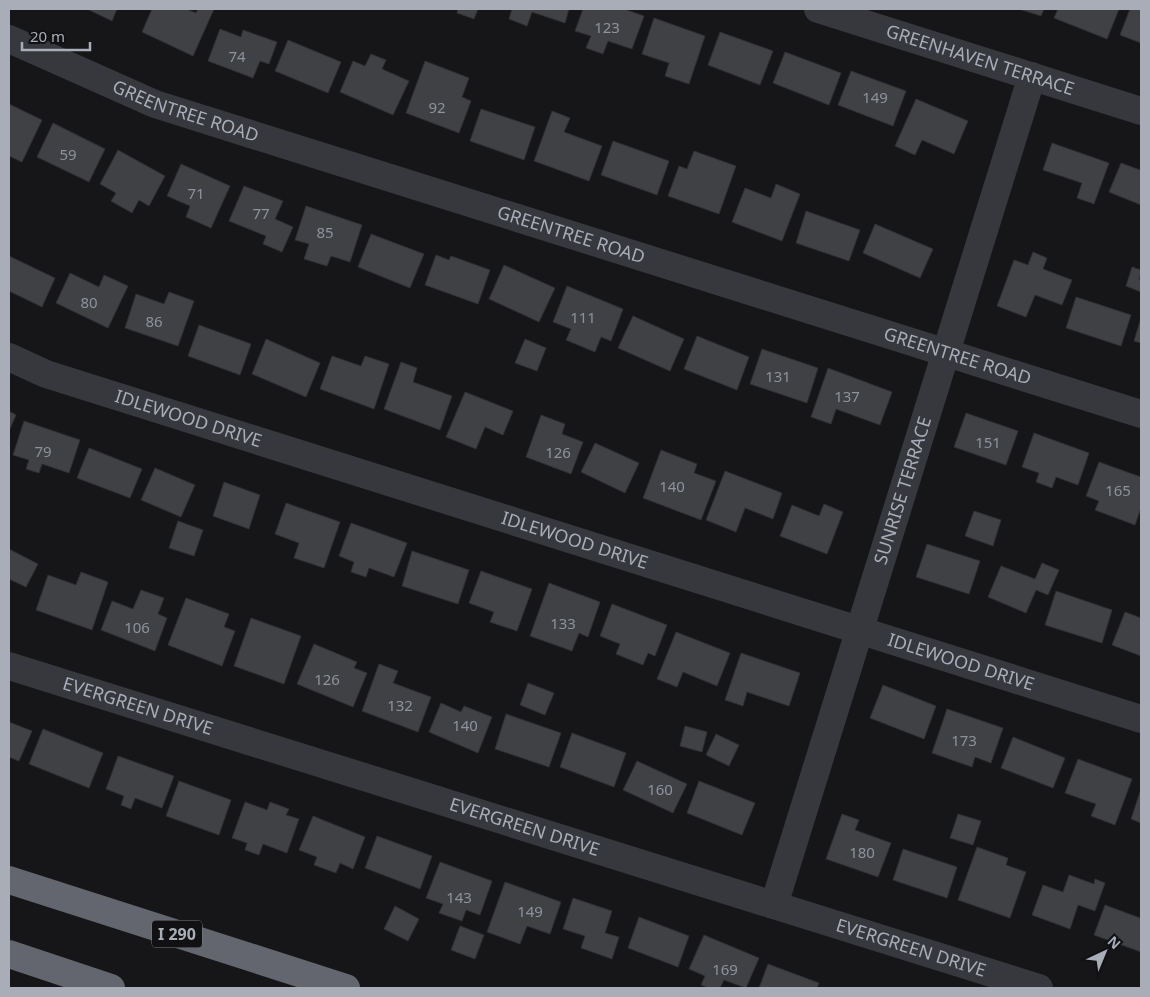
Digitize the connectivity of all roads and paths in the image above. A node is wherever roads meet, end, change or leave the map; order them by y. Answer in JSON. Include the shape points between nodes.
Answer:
{"nodes":[{"id":1,"x":818,"y":9,"type":"edge"},
{"id":2,"x":9,"y":39,"type":"edge"},
{"id":3,"x":1032,"y":76,"type":"junction"},
{"id":4,"x":1141,"y":111,"type":"edge"},
{"id":5,"x":946,"y":352,"type":"junction"},
{"id":6,"x":9,"y":357,"type":"edge"},
{"id":7,"x":1141,"y":414,"type":"edge"},
{"id":8,"x":860,"y":631,"type":"junction"},
{"id":9,"x":9,"y":666,"type":"edge"},
{"id":10,"x":1141,"y":719,"type":"edge"},
{"id":11,"x":9,"y":880,"type":"edge"},
{"id":12,"x":774,"y":905,"type":"junction"},
{"id":13,"x":9,"y":954,"type":"edge"},
{"id":14,"x":111,"y":988,"type":"edge"},
{"id":15,"x":346,"y":988,"type":"edge"},
{"id":16,"x":1039,"y":988,"type":"edge"}],
"edges":[{"from":1,"to":3,"type":"street","name":"GREENHAVEN TERRACE"},
{"from":2,"to":5,"type":"street","name":"GREENTREE ROAD","via":[[156,104]]},
{"from":3,"to":4,"type":"street","name":"GREENHAVEN TERRACE"},
{"from":3,"to":5,"type":"street","name":"SUNRISE TERRACE"},
{"from":5,"to":7,"type":"street","name":"GREENTREE ROAD"},
{"from":5,"to":8,"type":"street","name":"SUNRISE TERRACE"},
{"from":6,"to":8,"type":"street","name":"IDLEWOOD DRIVE","via":[[46,374]]},
{"from":8,"to":10,"type":"street","name":"IDLEWOOD DRIVE"},
{"from":8,"to":12,"type":"street","name":"SUNRISE TERRACE"},
{"from":9,"to":12,"type":"street","name":"EVERGREEN DRIVE"},
{"from":11,"to":15,"type":"highway","number":"I 290"},
{"from":12,"to":16,"type":"street","name":"EVERGREEN DRIVE"},
{"from":13,"to":14,"type":"highway"}]}
